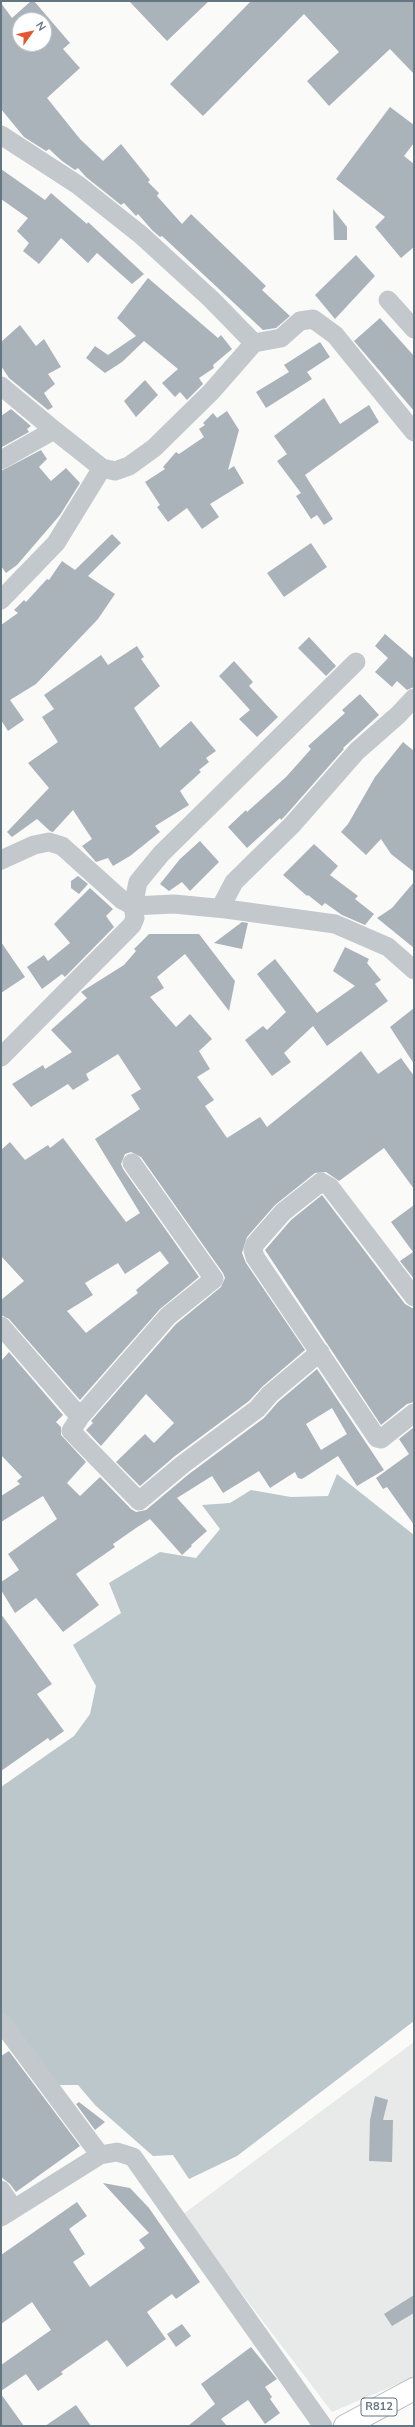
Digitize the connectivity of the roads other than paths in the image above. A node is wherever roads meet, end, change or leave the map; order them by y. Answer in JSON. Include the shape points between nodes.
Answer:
{"nodes":[{"id":1,"x":1,"y":135,"type":"edge"},
{"id":2,"x":388,"y":300,"type":"dead end"},
{"id":3,"x":414,"y":329,"type":"edge"},
{"id":4,"x":254,"y":343,"type":"junction"},
{"id":5,"x":1,"y":386,"type":"edge"},
{"id":6,"x":54,"y":430,"type":"junction"},
{"id":7,"x":414,"y":432,"type":"edge"},
{"id":8,"x":1,"y":460,"type":"edge"},
{"id":9,"x":102,"y":468,"type":"junction"},
{"id":10,"x":1,"y":600,"type":"edge"},
{"id":11,"x":356,"y":662,"type":"dead end"},
{"id":12,"x":414,"y":698,"type":"edge"},
{"id":13,"x":1,"y":860,"type":"edge"},
{"id":14,"x":133,"y":906,"type":"junction"},
{"id":15,"x":226,"y":909,"type":"junction"},
{"id":16,"x":414,"y":970,"type":"edge"},
{"id":17,"x":1,"y":1057,"type":"edge"},
{"id":18,"x":132,"y":1163,"type":"dead end"},
{"id":19,"x":414,"y":1298,"type":"edge"},
{"id":20,"x":1,"y":1326,"type":"edge"},
{"id":21,"x":320,"y":1352,"type":"junction"},
{"id":22,"x":414,"y":1413,"type":"edge"},
{"id":23,"x":80,"y":1418,"type":"junction"},
{"id":24,"x":1,"y":2022,"type":"edge"},
{"id":25,"x":100,"y":2155,"type":"junction"},
{"id":26,"x":1,"y":2190,"type":"edge"},
{"id":27,"x":8,"y":2213,"type":"edge"},
{"id":28,"x":414,"y":2389,"type":"edge"},
{"id":29,"x":323,"y":2426,"type":"edge"},
{"id":30,"x":345,"y":2426,"type":"edge"}],
"edges":[{"from":1,"to":4,"type":"street","via":[[78,185],[141,236],[211,299]]},
{"from":2,"to":3,"type":"street"},
{"from":4,"to":7,"type":"street","via":[[280,338],[300,321],[313,319],[334,335]]},
{"from":4,"to":9,"type":"street","via":[[211,392],[154,448],[130,466],[115,471]]},
{"from":5,"to":6,"type":"street"},
{"from":6,"to":8,"type":"street"},
{"from":6,"to":9,"type":"street"},
{"from":9,"to":10,"type":"street","via":[[56,544]]},
{"from":11,"to":14,"type":"street","via":[[161,854],[138,882]]},
{"from":12,"to":15,"type":"street","via":[[357,750],[292,825],[234,882],[224,900]]},
{"from":13,"to":14,"type":"street","via":[[34,845],[49,842],[62,846],[122,900]]},
{"from":14,"to":15,"type":"street","via":[[174,904]]},
{"from":14,"to":17,"type":"street","via":[[135,918],[124,934]]},
{"from":15,"to":16,"type":"street","via":[[335,924],[388,947]]},
{"from":18,"to":23,"type":"street","via":[[214,1279],[168,1316]]},
{"from":19,"to":21,"type":"street","via":[[330,1187],[321,1182],[315,1185],[283,1212],[255,1244],[253,1250],[255,1257]]},
{"from":20,"to":23,"type":"street"},
{"from":21,"to":22,"type":"street","via":[[377,1438],[381,1439]]},
{"from":21,"to":23,"type":"street","via":[[270,1394],[258,1409],[182,1464],[139,1501],[70,1430]]},
{"from":24,"to":25,"type":"street"},
{"from":25,"to":27,"type":"street"},
{"from":25,"to":29,"type":"street","via":[[117,2152],[133,2157]]},
{"from":26,"to":27,"type":"street"},
{"from":28,"to":30,"type":"main road","number":"R812"}]}
